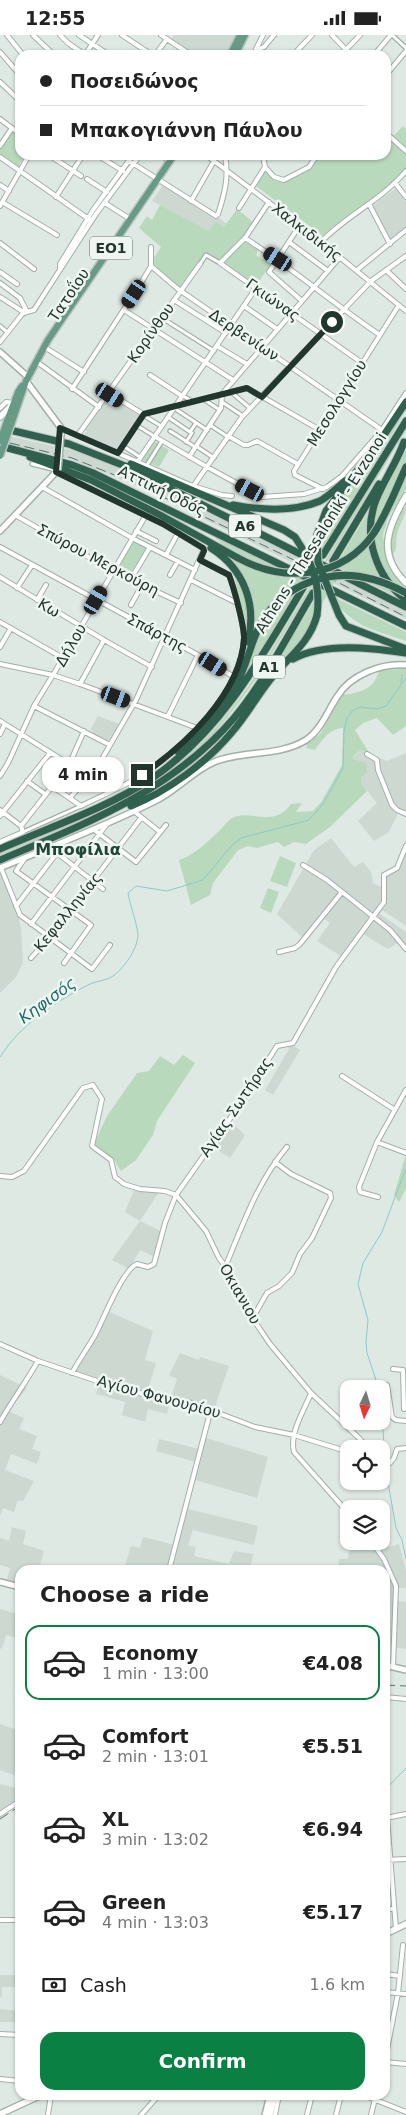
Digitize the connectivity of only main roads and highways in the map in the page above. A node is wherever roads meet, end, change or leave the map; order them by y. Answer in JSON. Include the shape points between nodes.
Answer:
{"nodes":[{"id":1,"x":240,"y":35,"type":"edge"},
{"id":2,"x":245,"y":35,"type":"edge"},
{"id":3,"x":232,"y":50,"type":"edge"},
{"id":4,"x":238,"y":50,"type":"edge"},
{"id":5,"x":171,"y":160,"type":"edge"},
{"id":6,"x":175,"y":160,"type":"edge"},
{"id":7,"x":161,"y":179,"type":"junction"},
{"id":8,"x":46,"y":348,"type":"junction"},
{"id":9,"x":27,"y":379,"type":"junction"},
{"id":10,"x":406,"y":402,"type":"edge"},
{"id":11,"x":14,"y":403,"type":"junction"},
{"id":12,"x":0,"y":417,"type":"edge"},
{"id":13,"x":406,"y":421,"type":"edge"},
{"id":14,"x":10,"y":422,"type":"junction"},
{"id":15,"x":14,"y":431,"type":"dead end"},
{"id":16,"x":43,"y":438,"type":"junction"},
{"id":17,"x":405,"y":440,"type":"edge"},
{"id":18,"x":0,"y":441,"type":"edge"},
{"id":19,"x":0,"y":456,"type":"edge"},
{"id":20,"x":406,"y":467,"type":"edge"},
{"id":21,"x":355,"y":473,"type":"junction"},
{"id":22,"x":406,"y":497,"type":"edge"},
{"id":23,"x":221,"y":503,"type":"junction"},
{"id":24,"x":160,"y":515,"type":"junction"},
{"id":25,"x":406,"y":583,"type":"edge"},
{"id":26,"x":406,"y":593,"type":"edge"},
{"id":27,"x":406,"y":600,"type":"edge"},
{"id":28,"x":406,"y":607,"type":"edge"},
{"id":29,"x":406,"y":626,"type":"edge"},
{"id":30,"x":406,"y":651,"type":"edge"},
{"id":31,"x":286,"y":663,"type":"junction"},
{"id":32,"x":237,"y":677,"type":"junction"},
{"id":33,"x":150,"y":780,"type":"junction"},
{"id":34,"x":91,"y":826,"type":"junction"},
{"id":35,"x":0,"y":849,"type":"edge"},
{"id":36,"x":0,"y":865,"type":"edge"},
{"id":37,"x":406,"y":1924,"type":"edge"},
{"id":38,"x":390,"y":1932,"type":"edge"},
{"id":39,"x":31,"y":2100,"type":"edge"},
{"id":40,"x":0,"y":2114,"type":"edge"}],
"edges":[{"from":1,"to":3,"type":"main road"},
{"from":2,"to":4,"type":"main road"},
{"from":5,"to":7,"type":"main road","name":"Τατοΐου","number":"ΕΟ1"},
{"from":6,"to":7,"type":"main road","name":"Τατοΐου","number":"ΕΟ1"},
{"from":7,"to":8,"type":"main road","name":"Τατοΐου","number":"ΕΟ1"},
{"from":7,"to":8,"type":"main road","name":"Τατοΐου","number":"ΕΟ1","via":[[48,340]]},
{"from":8,"to":9,"type":"main road","name":"Τατοΐου","number":"ΕΟ1"},
{"from":9,"to":11,"type":"main road","number":"ΕΟ1"},
{"from":9,"to":14,"type":"main road","number":"ΕΟ1"},
{"from":10,"to":21,"type":"highway"},
{"from":11,"to":12,"type":"main road"},
{"from":11,"to":14,"type":"main road","number":"ΕΟ1"},
{"from":13,"to":33,"type":"highway","name":"Athens - Thessaloniki - Evzonoi","number":"Α1","bridge":true,"via":[[256,666],[225,710],[186,752]]},
{"from":14,"to":18,"type":"main road","number":"ΕΟ1","bridge":true},
{"from":14,"to":19,"type":"main road","number":"ΕΟ1","bridge":true},
{"from":15,"to":16,"type":"highway","name":"Αττική Οδός","number":"Α6"},
{"from":16,"to":23,"type":"highway","via":[[89,447]]},
{"from":16,"to":28,"type":"highway","name":"Αττική Οδός","number":"Α6","via":[[69,444],[125,466]]},
{"from":17,"to":27,"type":"highway","via":[[375,502],[371,532],[379,567],[391,586]]},
{"from":17,"to":34,"type":"highway","name":"Athens - Thessaloniki - Evzonoi","number":"Α1","bridge":true,"via":[[247,701],[202,751],[157,785]]},
{"from":20,"to":24,"type":"highway","bridge":true,"via":[[374,533],[339,563],[312,572],[284,574],[264,570]]},
{"from":21,"to":23,"type":"highway","via":[[328,495],[307,505],[259,508]]},
{"from":21,"to":30,"type":"highway","bridge":true,"via":[[326,511],[317,535],[318,561],[346,626]]},
{"from":22,"to":25,"type":"main road","via":[[391,522],[388,543],[392,562]]},
{"from":23,"to":31,"type":"highway","bridge":true,"via":[[295,537],[312,568],[317,584],[317,615],[310,636]]},
{"from":24,"to":29,"type":"highway","name":"Αττική Οδός","number":"Α6","via":[[75,472],[8,448],[94,473]]},
{"from":24,"to":32,"type":"highway","via":[[225,557],[247,590],[250,628]]},
{"from":26,"to":32,"type":"highway","bridge":true,"via":[[376,579],[347,575],[324,577],[304,584],[278,601],[267,613]]},
{"from":30,"to":31,"type":"highway","via":[[324,648]]},
{"from":31,"to":34,"type":"highway","via":[[233,731],[206,758],[150,796]]},
{"from":32,"to":33,"type":"highway","via":[[234,690],[215,713]]},
{"from":33,"to":35,"type":"highway","name":"Athens - Thessaloniki - Evzonoi","number":"Α1"},
{"from":34,"to":36,"type":"highway","name":"Athens - Thessaloniki - Evzonoi","number":"Α1"},
{"from":37,"to":38,"type":"main road"},
{"from":39,"to":40,"type":"main road"}]}
